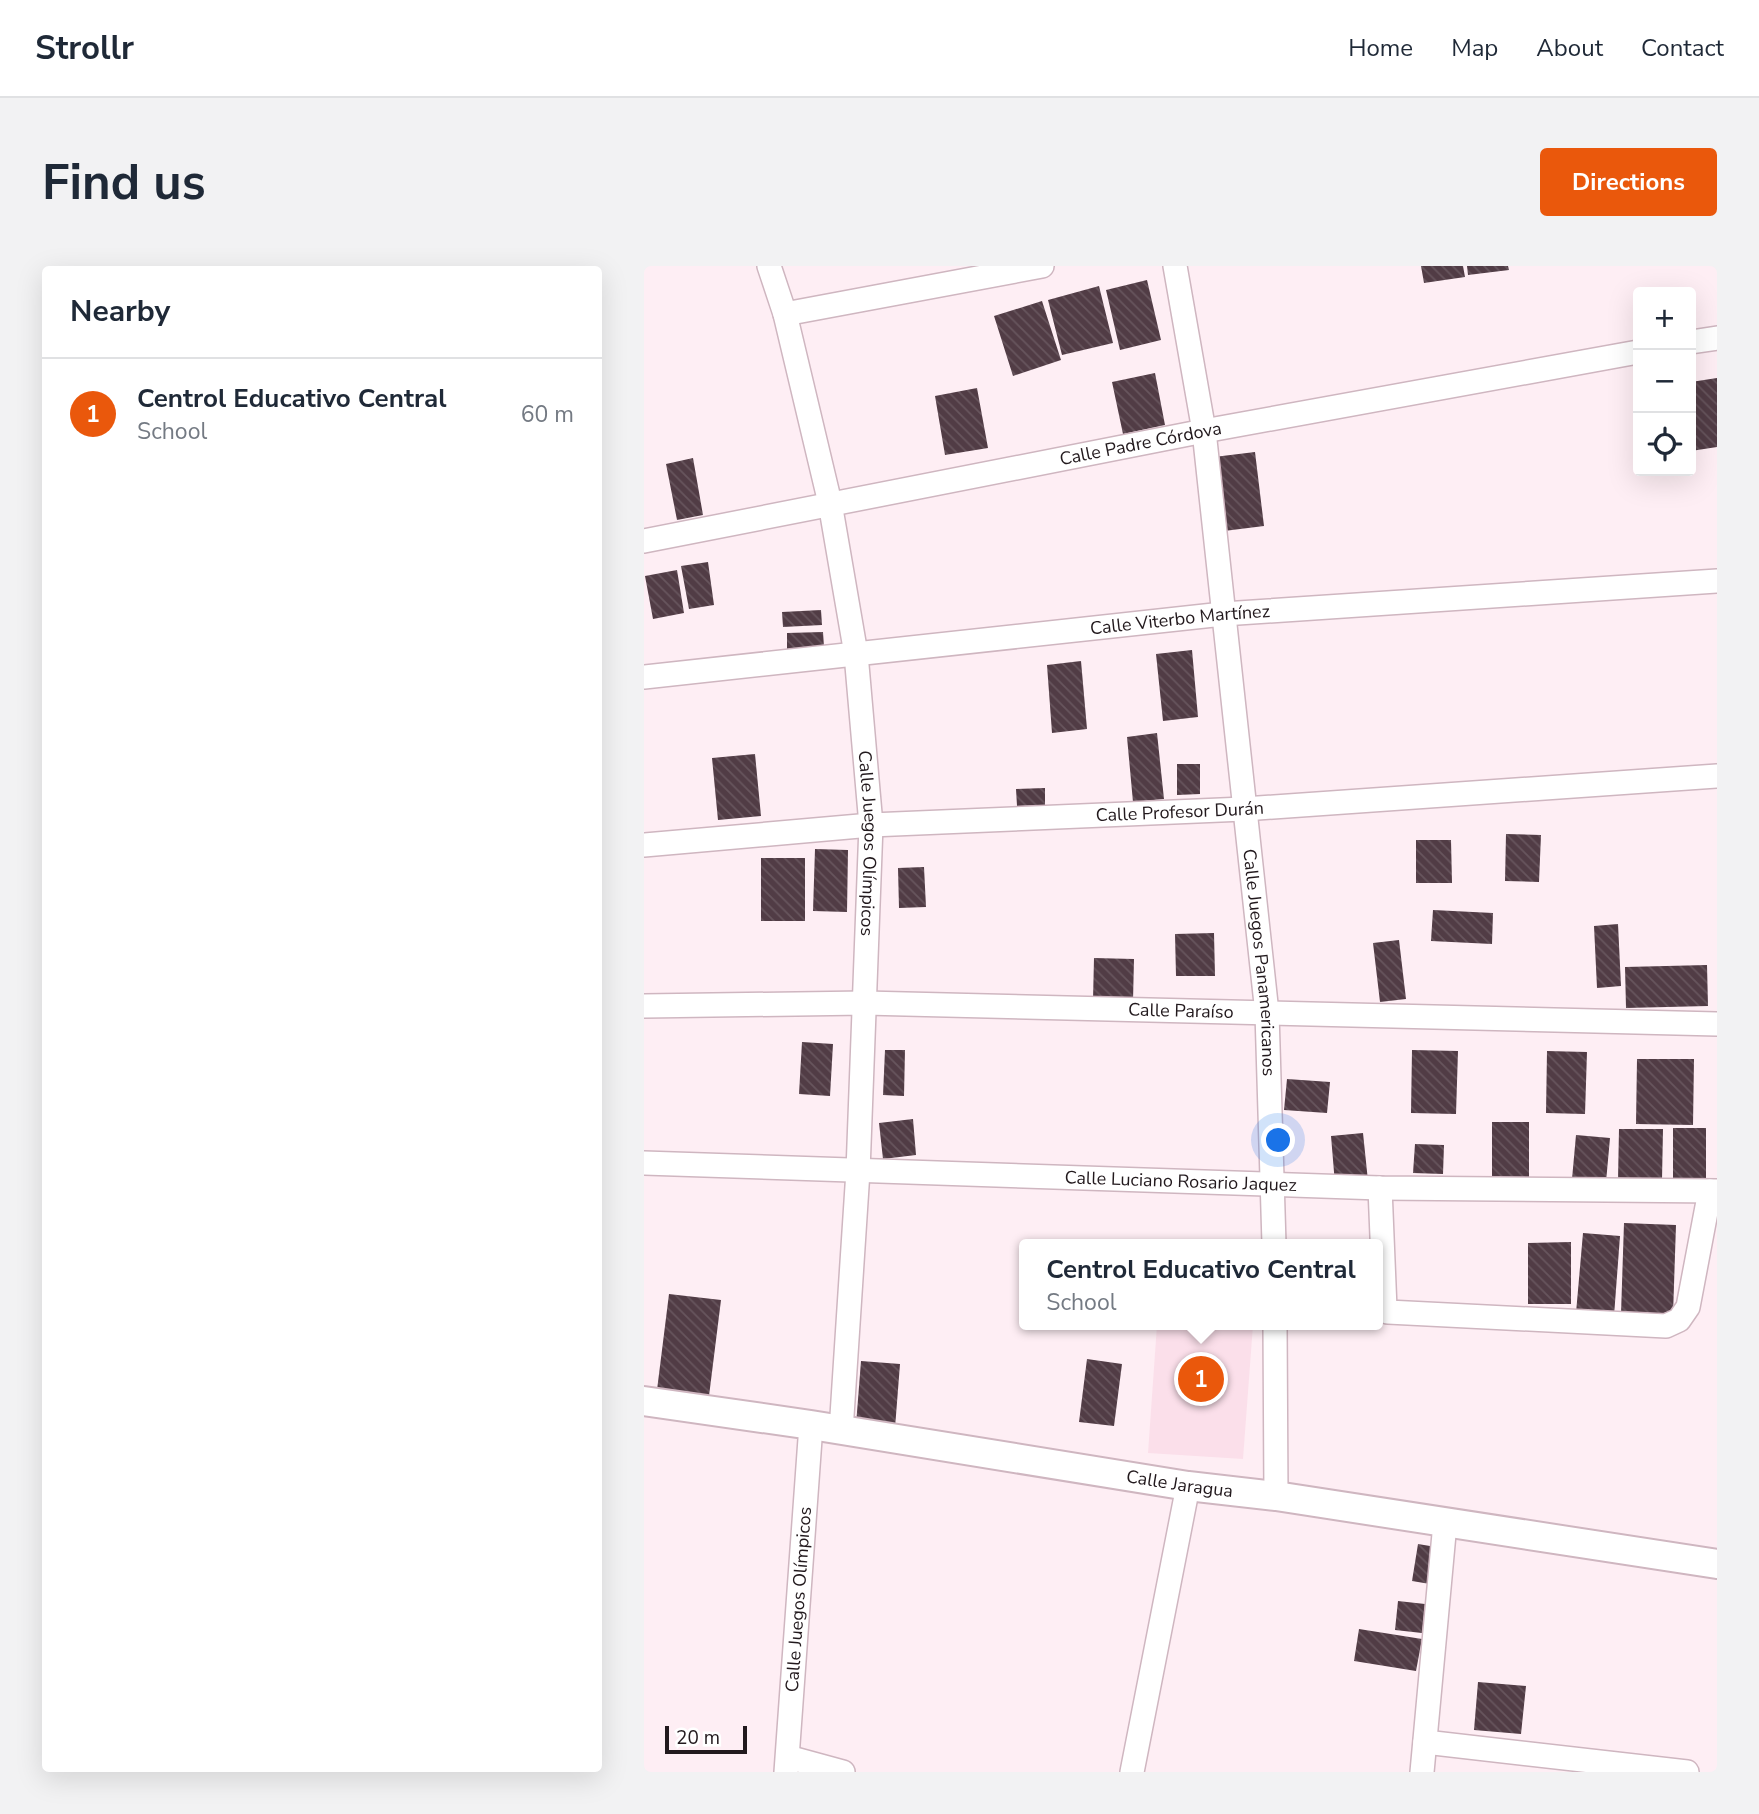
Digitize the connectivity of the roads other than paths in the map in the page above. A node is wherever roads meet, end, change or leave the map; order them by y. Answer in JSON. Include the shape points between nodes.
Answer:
{"nodes":[{"id":1,"x":769,"y":266,"type":"edge"},
{"id":2,"x":1042,"y":266,"type":"edge"},
{"id":3,"x":1175,"y":266,"type":"edge"},
{"id":4,"x":785,"y":314,"type":"junction"},
{"id":5,"x":1717,"y":338,"type":"edge"},
{"id":6,"x":1696,"y":341,"type":"edge"},
{"id":7,"x":1633,"y":353,"type":"edge"},
{"id":8,"x":1204,"y":431,"type":"junction"},
{"id":9,"x":830,"y":503,"type":"junction"},
{"id":10,"x":644,"y":541,"type":"edge"},
{"id":11,"x":1717,"y":582,"type":"edge"},
{"id":12,"x":1223,"y":614,"type":"junction"},
{"id":13,"x":856,"y":654,"type":"junction"},
{"id":14,"x":644,"y":677,"type":"edge"},
{"id":15,"x":1717,"y":775,"type":"edge"},
{"id":16,"x":1244,"y":809,"type":"junction"},
{"id":17,"x":871,"y":825,"type":"junction"},
{"id":18,"x":644,"y":845,"type":"edge"},
{"id":19,"x":866,"y":1003,"type":"junction"},
{"id":20,"x":644,"y":1006,"type":"edge"},
{"id":21,"x":1267,"y":1013,"type":"junction"},
{"id":22,"x":1717,"y":1024,"type":"edge"},
{"id":23,"x":644,"y":1163,"type":"edge"},
{"id":24,"x":858,"y":1171,"type":"junction"},
{"id":25,"x":1273,"y":1184,"type":"junction"},
{"id":26,"x":1380,"y":1188,"type":"junction"},
{"id":27,"x":1713,"y":1191,"type":"edge"},
{"id":28,"x":1274,"y":1239,"type":"edge"},
{"id":29,"x":1382,"y":1239,"type":"edge"},
{"id":30,"x":1383,"y":1261,"type":"edge"},
{"id":31,"x":1275,"y":1330,"type":"edge"},
{"id":32,"x":644,"y":1401,"type":"edge"},
{"id":33,"x":811,"y":1425,"type":"junction"},
{"id":34,"x":841,"y":1431,"type":"junction"},
{"id":35,"x":1188,"y":1486,"type":"junction"},
{"id":36,"x":1276,"y":1496,"type":"junction"},
{"id":37,"x":1445,"y":1524,"type":"junction"},
{"id":38,"x":1717,"y":1564,"type":"edge"},
{"id":39,"x":1425,"y":1742,"type":"junction"},
{"id":40,"x":787,"y":1764,"type":"edge"},
{"id":41,"x":843,"y":1772,"type":"edge"},
{"id":42,"x":1132,"y":1772,"type":"edge"},
{"id":43,"x":1422,"y":1772,"type":"edge"},
{"id":44,"x":1687,"y":1772,"type":"edge"}],
"edges":[{"from":1,"to":4,"type":"street","name":"Calle Juegos Olímpicos"},
{"from":2,"to":4,"type":"street"},
{"from":3,"to":8,"type":"street","name":"Calle Juegos Panamericanos"},
{"from":4,"to":9,"type":"street","name":"Calle Juegos Olímpicos"},
{"from":5,"to":6,"type":"street"},
{"from":7,"to":8,"type":"street","name":"Calle Padre Córdova"},
{"from":8,"to":9,"type":"street","name":"Calle Padre Córdova"},
{"from":8,"to":12,"type":"street","name":"Calle Juegos Panamericanos"},
{"from":9,"to":10,"type":"street","name":"Calle Padre Córdova"},
{"from":9,"to":13,"type":"street","name":"Calle Juegos Olímpicos"},
{"from":11,"to":12,"type":"street","name":"Calle Viterbo Martínez"},
{"from":12,"to":13,"type":"street","name":"Calle Viterbo Martínez"},
{"from":12,"to":16,"type":"street","name":"Calle Juegos Panamericanos"},
{"from":13,"to":14,"type":"street","name":"Calle Viterbo Martínez"},
{"from":13,"to":17,"type":"street","name":"Calle Juegos Olímpicos"},
{"from":15,"to":16,"type":"street","name":"Calle Profesor Durán"},
{"from":16,"to":17,"type":"street","name":"Calle Profesor Durán"},
{"from":16,"to":21,"type":"street","name":"Calle Juegos Panamericanos"},
{"from":17,"to":18,"type":"street","name":"Calle Profesor Durán"},
{"from":17,"to":19,"type":"street","name":"Calle Juegos Olímpicos"},
{"from":19,"to":20,"type":"street","name":"Calle Paraíso"},
{"from":19,"to":21,"type":"street","name":"Calle Paraíso"},
{"from":19,"to":24,"type":"street","name":"Calle Juegos Olímpicos"},
{"from":21,"to":22,"type":"street","name":"Calle Paraíso"},
{"from":21,"to":25,"type":"street","name":"Calle Juegos Panamericanos"},
{"from":23,"to":24,"type":"street","name":"Calle Luciano Rosario Jaquez"},
{"from":24,"to":25,"type":"street","name":"Calle Luciano Rosario Jaquez"},
{"from":24,"to":34,"type":"street","name":"Calle Juegos Olímpicos"},
{"from":25,"to":26,"type":"street","name":"Calle Luciano Rosario Jaquez"},
{"from":25,"to":28,"type":"street","name":"Calle Juegos Panamericanos"},
{"from":26,"to":27,"type":"street","name":"Calle Luciano Rosario Jaquez"},
{"from":26,"to":29,"type":"street"},
{"from":27,"to":30,"type":"street","via":[[1688,1307],[1679,1320],[1666,1325],[1388,1312]]},
{"from":31,"to":36,"type":"street"},
{"from":32,"to":33,"type":"street","name":"Calle Jaragua"},
{"from":33,"to":34,"type":"street","name":"Calle Jaragua"},
{"from":33,"to":40,"type":"street","name":"Calle Juegos Olímpicos"},
{"from":34,"to":35,"type":"street","name":"Calle Jaragua"},
{"from":35,"to":36,"type":"street","name":"Calle Jaragua"},
{"from":35,"to":42,"type":"street"},
{"from":36,"to":37,"type":"street","name":"Calle Jaragua"},
{"from":37,"to":38,"type":"street","name":"Calle Jaragua"},
{"from":37,"to":39,"type":"street"},
{"from":39,"to":43,"type":"street"},
{"from":39,"to":44,"type":"street"},
{"from":40,"to":41,"type":"street"}]}
